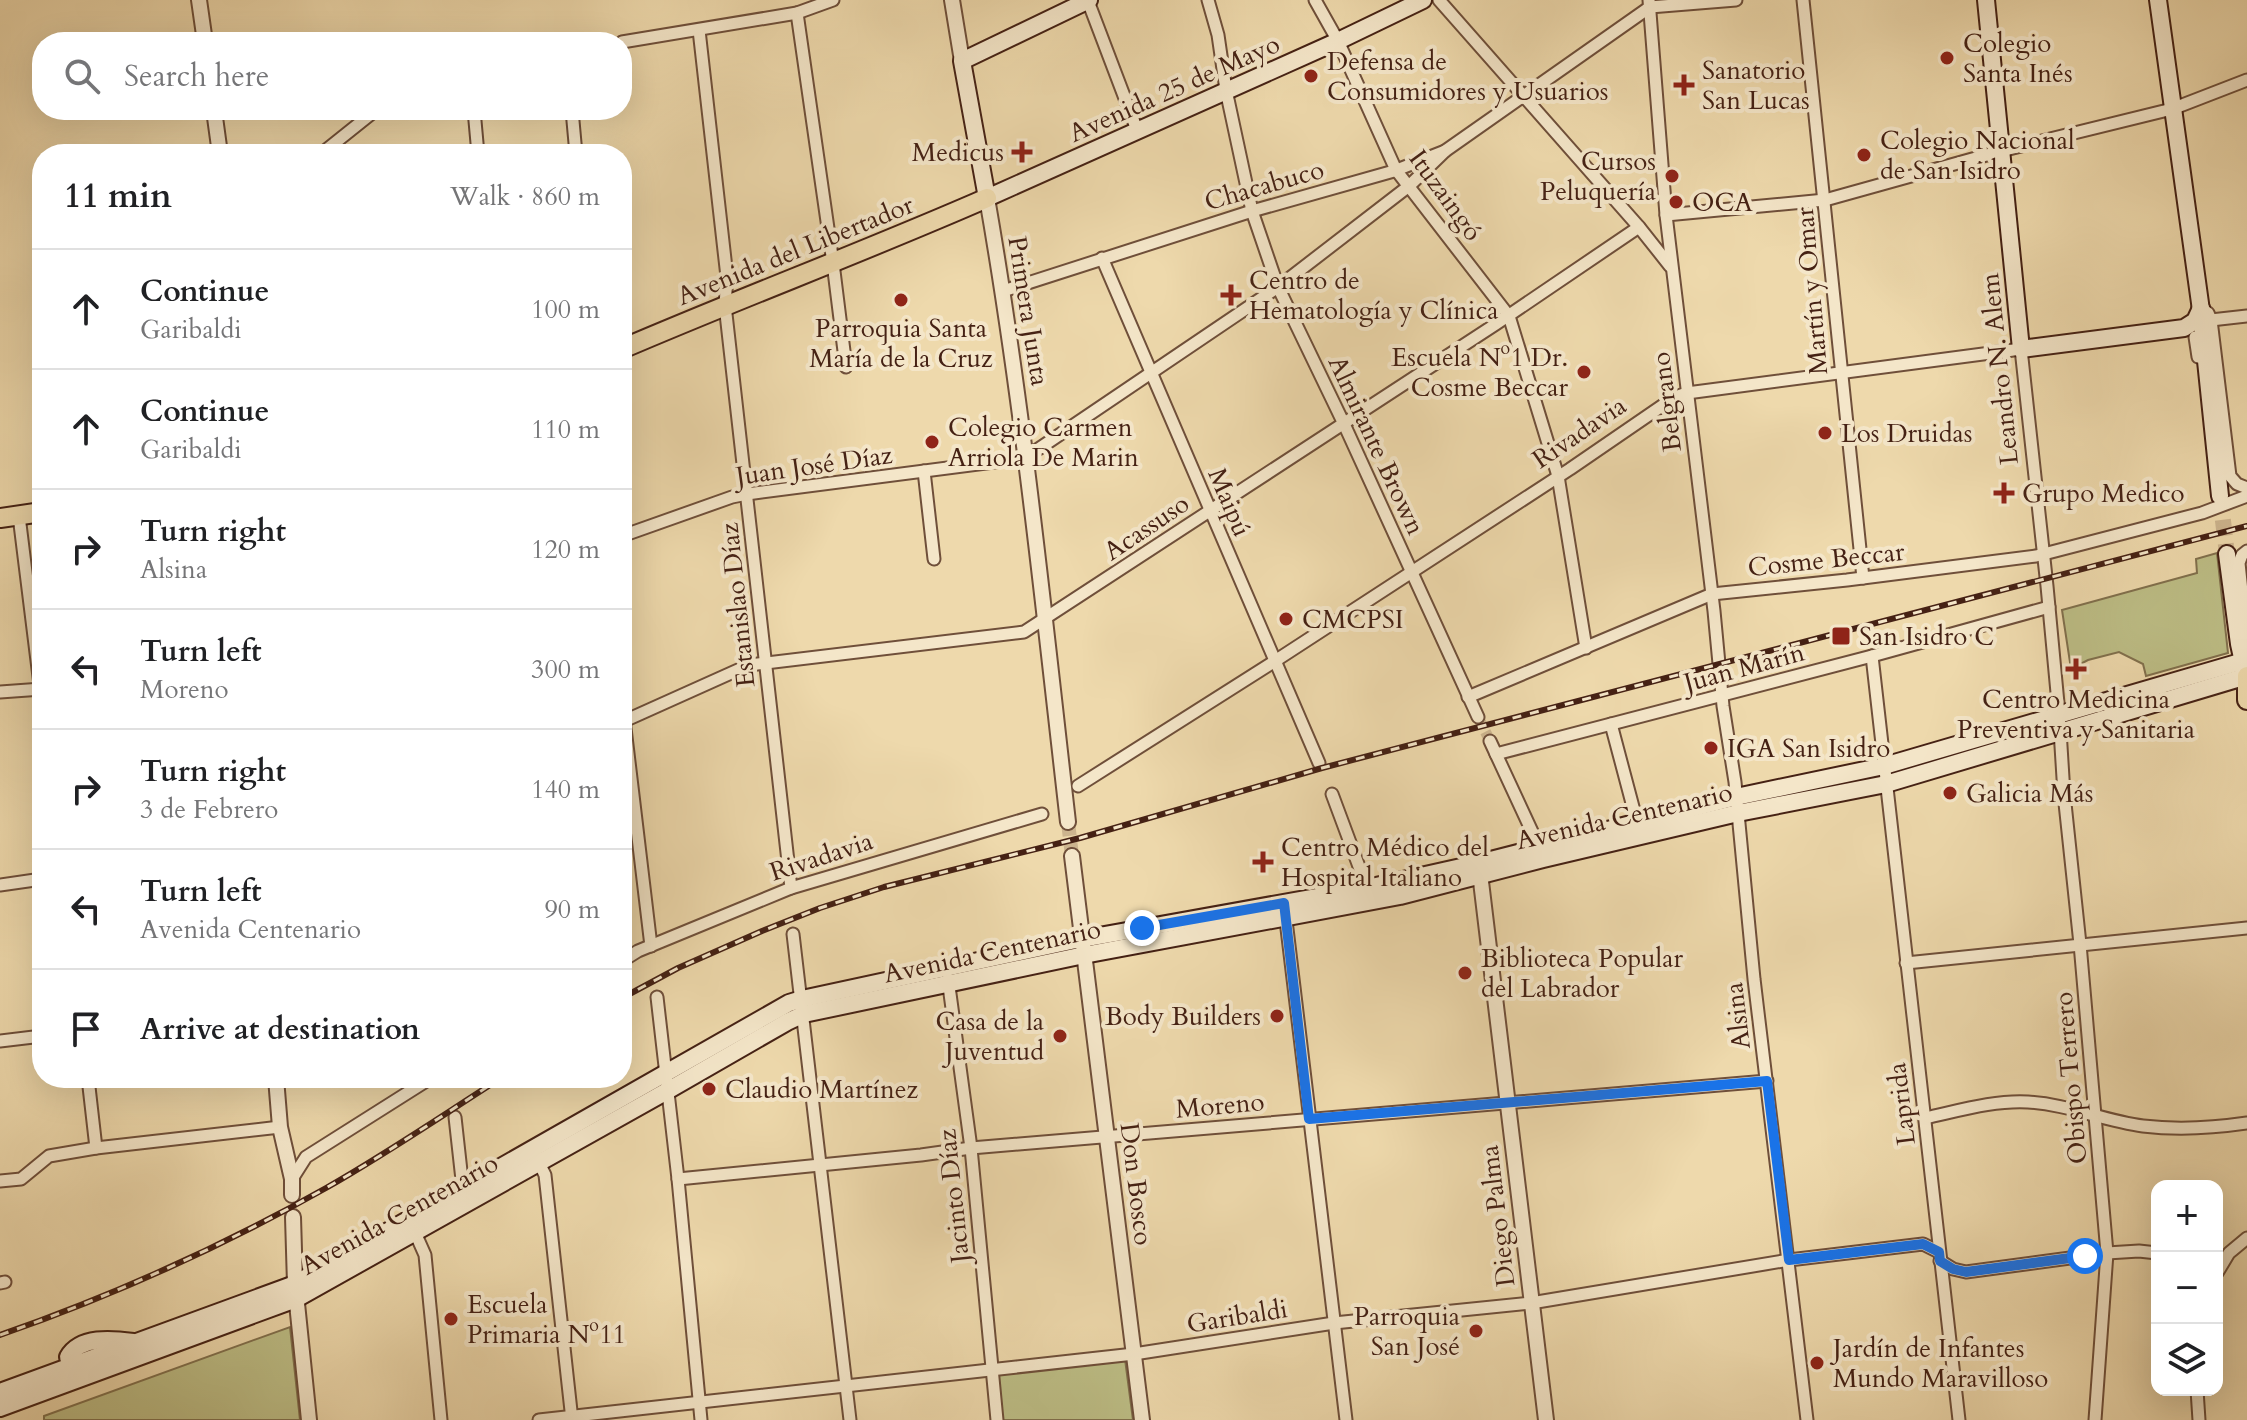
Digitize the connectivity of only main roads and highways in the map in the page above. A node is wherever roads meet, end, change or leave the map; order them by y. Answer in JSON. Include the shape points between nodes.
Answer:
{"nodes":[{"id":1,"x":1089,"y":0,"type":"edge"},
{"id":2,"x":1423,"y":0,"type":"edge"},
{"id":3,"x":1986,"y":0,"type":"edge"},
{"id":4,"x":2158,"y":0,"type":"edge"},
{"id":5,"x":987,"y":198,"type":"junction"},
{"id":6,"x":2206,"y":314,"type":"junction"},
{"id":7,"x":2190,"y":333,"type":"junction"},
{"id":8,"x":632,"y":345,"type":"edge"},
{"id":9,"x":2021,"y":349,"type":"joint"},
{"id":10,"x":2206,"y":359,"type":"junction"},
{"id":11,"x":2220,"y":496,"type":"tunnel mouth"},
{"id":12,"x":32,"y":514,"type":"edge"},
{"id":13,"x":0,"y":518,"type":"edge"},
{"id":14,"x":2227,"y":554,"type":"tunnel mouth"},
{"id":15,"x":2246,"y":666,"type":"edge"},
{"id":16,"x":2247,"y":700,"type":"edge"},
{"id":17,"x":1885,"y":775,"type":"junction"},
{"id":18,"x":1737,"y":805,"type":"junction"},
{"id":19,"x":1542,"y":854,"type":"junction"},
{"id":20,"x":1480,"y":869,"type":"junction"},
{"id":21,"x":1285,"y":911,"type":"junction"},
{"id":22,"x":536,"y":1156,"type":"junction"},
{"id":23,"x":412,"y":1226,"type":"junction"},
{"id":24,"x":295,"y":1292,"type":"junction"},
{"id":25,"x":74,"y":1372,"type":"junction"},
{"id":26,"x":0,"y":1392,"type":"edge"},
{"id":27,"x":0,"y":1408,"type":"edge"}],
"edges":[{"from":1,"to":5,"type":"main road","name":"Primera Junta","via":[[962,61]]},
{"from":2,"to":5,"type":"main road","name":"Avenida 25 de Mayo"},
{"from":3,"to":9,"type":"main road","name":"Leandro N. Alem"},
{"from":4,"to":6,"type":"main road"},
{"from":5,"to":8,"type":"main road","name":"Avenida del Libertador"},
{"from":6,"to":7,"type":"main road"},
{"from":6,"to":10,"type":"main road"},
{"from":7,"to":9,"type":"main road","name":"Rivadavia"},
{"from":7,"to":10,"type":"main road"},
{"from":10,"to":11,"type":"main road"},
{"from":12,"to":13,"type":"main road"},
{"from":14,"to":15,"type":"main road"},
{"from":15,"to":16,"type":"main road"},
{"from":15,"to":17,"type":"main road","name":"Avenida Centenario","via":[[2059,714]]},
{"from":15,"to":17,"type":"main road","name":"Avenida Centenario","via":[[2060,733]]},
{"from":17,"to":18,"type":"main road","name":"Avenida Centenario"},
{"from":18,"to":19,"type":"main road","name":"Avenida Centenario"},
{"from":18,"to":19,"type":"main road","name":"Avenida Centenario","via":[[1637,822]]},
{"from":19,"to":20,"type":"main road","name":"Avenida Centenario"},
{"from":20,"to":21,"type":"main road","name":"Avenida Centenario","via":[[1367,888]]},
{"from":20,"to":21,"type":"main road","name":"Avenida Centenario","via":[[1400,896]]},
{"from":21,"to":22,"type":"main road","name":"Avenida Centenario","via":[[803,1006],[787,1022]]},
{"from":22,"to":23,"type":"main road","name":"Avenida Centenario"},
{"from":22,"to":23,"type":"main road","name":"Avenida Centenario","via":[[463,1189]]},
{"from":23,"to":24,"type":"main road","name":"Avenida Centenario"},
{"from":24,"to":25,"type":"main road","name":"Avenida Centenario"},
{"from":24,"to":25,"type":"main road","name":"Avenida Centenario","via":[[135,1342],[106,1338],[75,1348],[68,1357]]},
{"from":25,"to":26,"type":"main road","name":"Avenida Centenario"},
{"from":25,"to":27,"type":"main road","name":"Avenida Centenario"}]}
